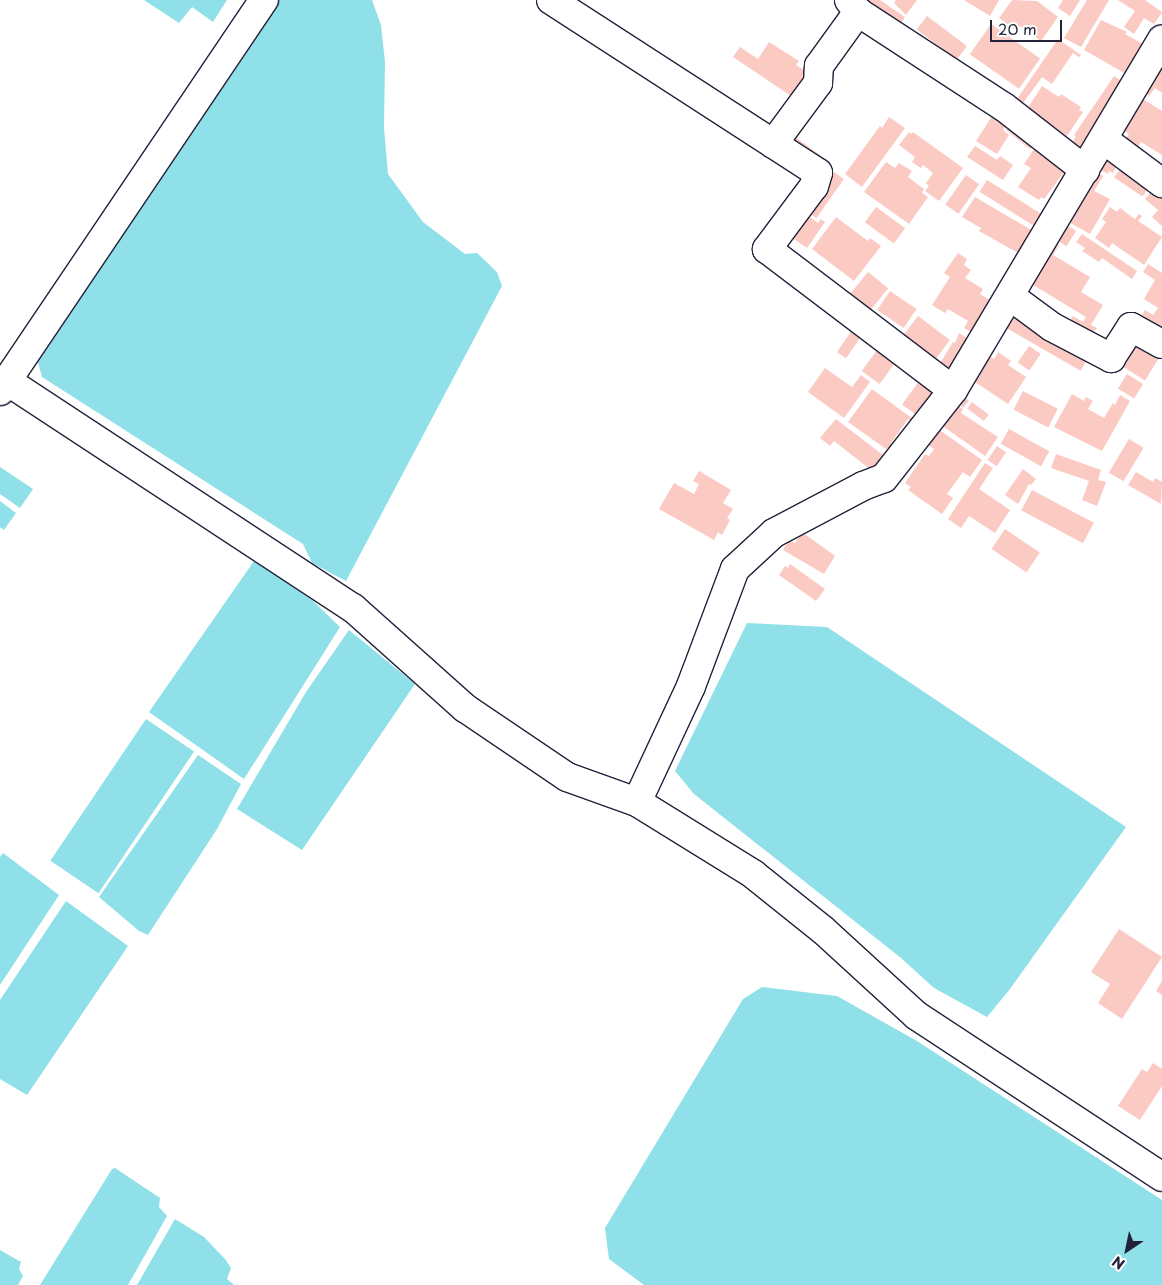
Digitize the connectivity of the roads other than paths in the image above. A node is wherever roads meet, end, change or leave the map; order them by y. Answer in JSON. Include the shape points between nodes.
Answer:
{"nodes":[{"id":1,"x":264,"y":0,"type":"edge"},
{"id":2,"x":551,"y":0,"type":"edge"},
{"id":3,"x":853,"y":6,"type":"edge"},
{"id":4,"x":1162,"y":40,"type":"edge"},
{"id":5,"x":1103,"y":139,"type":"junction"},
{"id":6,"x":773,"y":144,"type":"junction"},
{"id":7,"x":1085,"y":170,"type":"junction"},
{"id":8,"x":1162,"y":183,"type":"edge"},
{"id":9,"x":1010,"y":296,"type":"junction"},
{"id":10,"x":1162,"y":344,"type":"edge"},
{"id":11,"x":3,"y":386,"type":"edge"},
{"id":12,"x":953,"y":390,"type":"junction"},
{"id":13,"x":637,"y":802,"type":"junction"},
{"id":14,"x":1162,"y":1177,"type":"edge"}],
"edges":[{"from":1,"to":11,"type":"street"},
{"from":2,"to":6,"type":"street"},
{"from":3,"to":6,"type":"street","via":[[819,66],[818,83]]},
{"from":3,"to":7,"type":"street","via":[[1004,107]]},
{"from":4,"to":5,"type":"street"},
{"from":5,"to":7,"type":"street"},
{"from":5,"to":8,"type":"street"},
{"from":6,"to":12,"type":"street","via":[[818,173],[814,186],[767,248]]},
{"from":7,"to":9,"type":"street"},
{"from":9,"to":10,"type":"street","via":[[1052,327],[1111,358],[1131,327]]},
{"from":9,"to":12,"type":"street"},
{"from":11,"to":13,"type":"street","via":[[353,608],[465,708],[551,767],[567,777]]},
{"from":12,"to":13,"type":"street","via":[[884,478],[774,533],[735,569],[691,686]]},
{"from":13,"to":14,"type":"street","via":[[754,874],[823,930],[917,1016]]}]}
